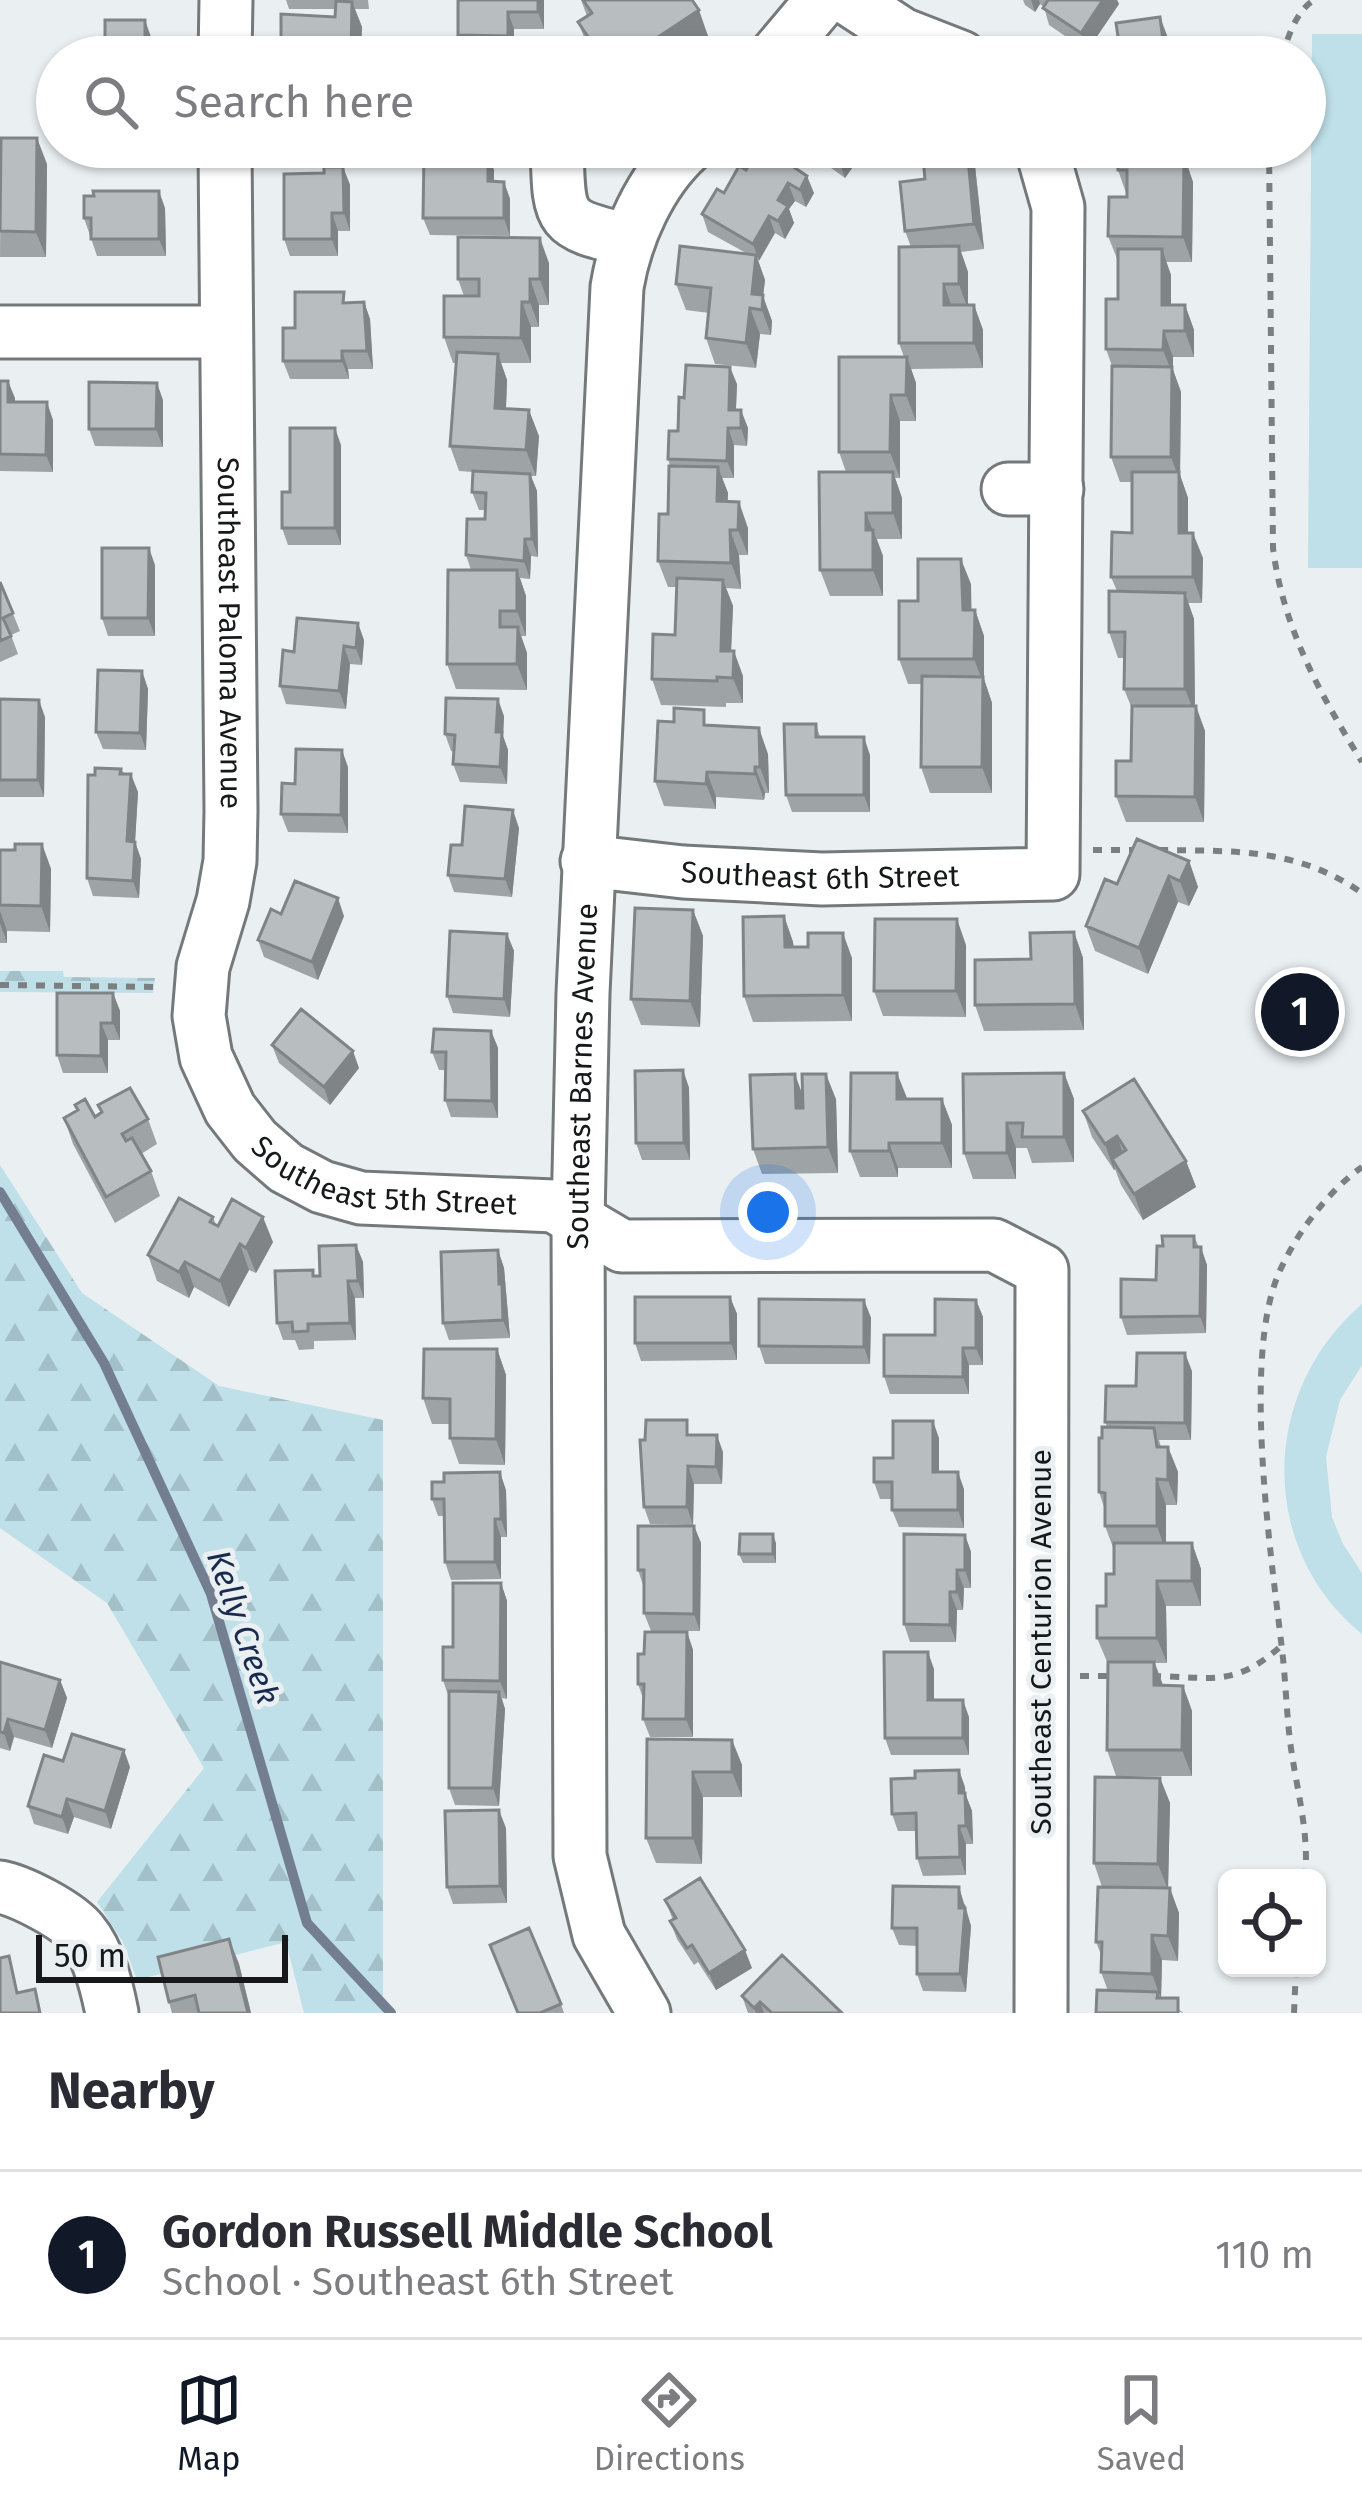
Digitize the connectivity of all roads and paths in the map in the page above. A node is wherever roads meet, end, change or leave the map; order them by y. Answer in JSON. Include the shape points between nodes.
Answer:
{"nodes":[{"id":1,"x":226,"y":0,"type":"edge"},
{"id":2,"x":822,"y":0,"type":"edge"},
{"id":3,"x":850,"y":0,"type":"edge"},
{"id":4,"x":1314,"y":0,"type":"edge"},
{"id":5,"x":226,"y":36,"type":"edge"},
{"id":6,"x":792,"y":36,"type":"edge"},
{"id":7,"x":907,"y":36,"type":"edge"},
{"id":8,"x":1290,"y":36,"type":"edge"},
{"id":9,"x":225,"y":168,"type":"edge"},
{"id":10,"x":559,"y":168,"type":"edge"},
{"id":11,"x":672,"y":168,"type":"edge"},
{"id":12,"x":1047,"y":168,"type":"edge"},
{"id":13,"x":1269,"y":168,"type":"edge"},
{"id":14,"x":629,"y":240,"type":"junction"},
{"id":15,"x":0,"y":332,"type":"edge"},
{"id":16,"x":224,"y":332,"type":"junction"},
{"id":17,"x":1362,"y":762,"type":"edge"},
{"id":18,"x":587,"y":861,"type":"junction"},
{"id":19,"x":1053,"y":861,"type":"junction"},
{"id":20,"x":1362,"y":893,"type":"edge"},
{"id":21,"x":0,"y":985,"type":"edge"},
{"id":22,"x":199,"y":987,"type":"junction"},
{"id":23,"x":230,"y":1109,"type":"joint"},
{"id":24,"x":1362,"y":1167,"type":"edge"},
{"id":25,"x":578,"y":1220,"type":"junction"},
{"id":26,"x":1042,"y":1270,"type":"joint"},
{"id":27,"x":1282,"y":1645,"type":"junction"},
{"id":28,"x":1040,"y":1676,"type":"junction"},
{"id":29,"x":1125,"y":1676,"type":"edge"},
{"id":30,"x":1146,"y":1676,"type":"edge"},
{"id":31,"x":1306,"y":1869,"type":"edge"},
{"id":32,"x":0,"y":1887,"type":"edge"},
{"id":33,"x":1296,"y":1977,"type":"edge"},
{"id":34,"x":112,"y":2013,"type":"edge"},
{"id":35,"x":644,"y":2013,"type":"edge"},
{"id":36,"x":1041,"y":2013,"type":"edge"},
{"id":37,"x":1294,"y":2013,"type":"edge"}],
"edges":[{"from":1,"to":5,"type":"street"},
{"from":2,"to":6,"type":"street"},
{"from":3,"to":7,"type":"street"},
{"from":4,"to":8,"type":"path"},
{"from":9,"to":16,"type":"street","name":"Southeast Paloma Avenue"},
{"from":10,"to":14,"type":"street","via":[[562,211],[577,229]]},
{"from":11,"to":14,"type":"street","name":"Southeast Barnes Avenue"},
{"from":12,"to":19,"type":"street","via":[[1058,207],[1032,489]]},
{"from":13,"to":17,"type":"path","via":[[1278,588],[1318,688]]},
{"from":14,"to":18,"type":"street","name":"Southeast Barnes Avenue","via":[[610,379]]},
{"from":15,"to":16,"type":"street"},
{"from":16,"to":22,"type":"street","name":"Southeast Paloma Avenue","via":[[230,861]]},
{"from":18,"to":19,"type":"street","name":"Southeast 6th Street","via":[[822,879]]},
{"from":18,"to":25,"type":"street","name":"Southeast Barnes Avenue"},
{"from":19,"to":20,"type":"path","via":[[1260,854],[1298,859]]},
{"from":21,"to":22,"type":"path"},
{"from":22,"to":23,"type":"street","name":"Southeast Paloma Avenue","via":[[206,1057]]},
{"from":23,"to":25,"type":"street","name":"Southeast 5th Street","via":[[286,1168],[322,1187],[402,1202],[554,1206]]},
{"from":24,"to":27,"type":"path","via":[[1309,1221],[1278,1276],[1267,1319],[1266,1490]]},
{"from":25,"to":26,"type":"street","name":"Southeast 5th Street","via":[[622,1246],[994,1245]]},
{"from":25,"to":35,"type":"street","name":"Southeast Barnes Avenue","via":[[580,1856],[599,1935]]},
{"from":26,"to":28,"type":"street","name":"Southeast Centurion Avenue"},
{"from":27,"to":30,"type":"path","via":[[1232,1678]]},
{"from":27,"to":31,"type":"path"},
{"from":28,"to":29,"type":"path"},
{"from":28,"to":36,"type":"street","name":"Southeast Centurion Avenue"},
{"from":32,"to":34,"type":"street","via":[[20,1890],[82,1932]]},
{"from":33,"to":37,"type":"path"}]}
